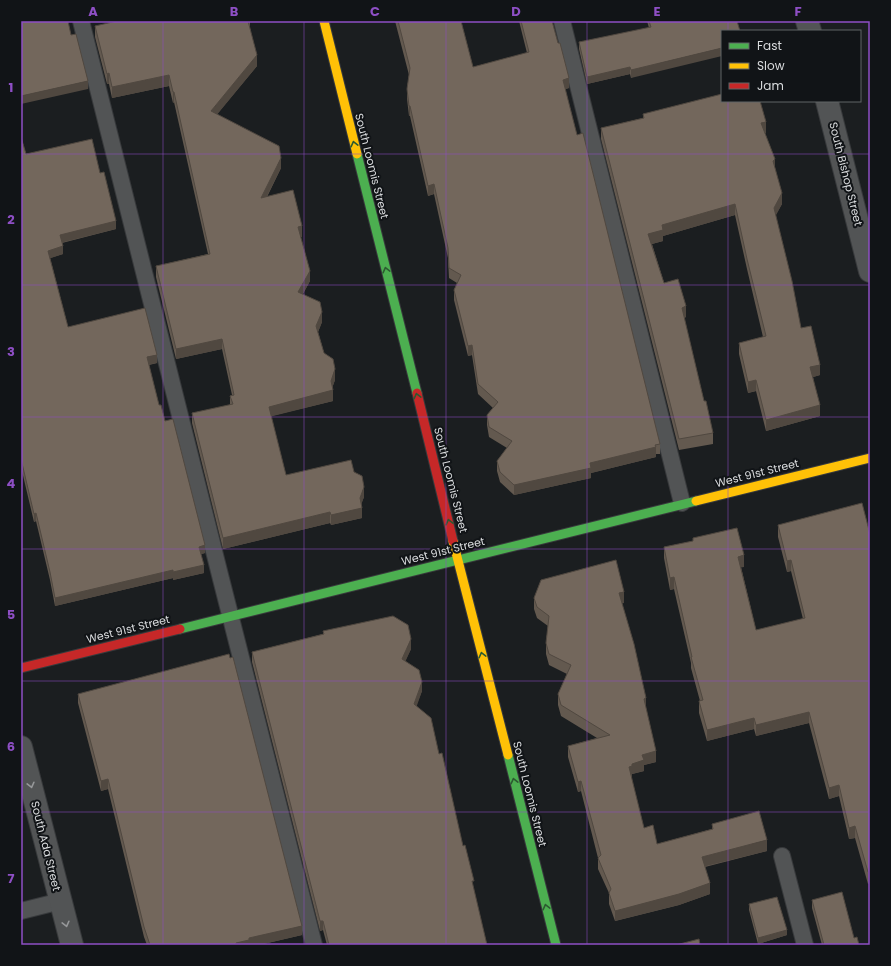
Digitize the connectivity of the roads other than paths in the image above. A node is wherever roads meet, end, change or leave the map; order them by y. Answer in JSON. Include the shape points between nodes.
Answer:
{"nodes":[{"id":1,"x":81,"y":21,"type":"edge"},
{"id":2,"x":324,"y":21,"type":"edge"},
{"id":3,"x":562,"y":21,"type":"edge"},
{"id":4,"x":827,"y":102,"type":"edge"},
{"id":5,"x":870,"y":271,"type":"edge"},
{"id":6,"x":870,"y":458,"type":"edge"},
{"id":7,"x":682,"y":503,"type":"junction"},
{"id":8,"x":458,"y":560,"type":"junction"},
{"id":9,"x":230,"y":616,"type":"junction"},
{"id":10,"x":21,"y":668,"type":"edge"},
{"id":11,"x":21,"y":747,"type":"edge"},
{"id":12,"x":782,"y":856,"type":"dead end"},
{"id":13,"x":60,"y":901,"type":"junction"},
{"id":14,"x":21,"y":911,"type":"edge"},
{"id":15,"x":72,"y":945,"type":"edge"},
{"id":16,"x":314,"y":945,"type":"edge"},
{"id":17,"x":556,"y":945,"type":"edge"},
{"id":18,"x":805,"y":945,"type":"edge"}],
"edges":[{"from":1,"to":9,"type":"lane"},
{"from":8,"to":2,"type":"street","name":"South Loomis Street","one_way":true},
{"from":3,"to":7,"type":"lane"},
{"from":4,"to":5,"type":"street","name":"South Bishop Street"},
{"from":6,"to":7,"type":"street","name":"West 91st Street"},
{"from":7,"to":8,"type":"street","name":"West 91st Street"},
{"from":8,"to":9,"type":"street","name":"West 91st Street"},
{"from":17,"to":8,"type":"street","name":"South Loomis Street","one_way":true},
{"from":9,"to":10,"type":"street","name":"West 91st Street"},
{"from":9,"to":16,"type":"lane"},
{"from":11,"to":13,"type":"street","name":"South Ada Street","one_way":true},
{"from":12,"to":18,"type":"lane"},
{"from":13,"to":14,"type":"lane"},
{"from":13,"to":15,"type":"street","name":"South Ada Street","one_way":true}]}
